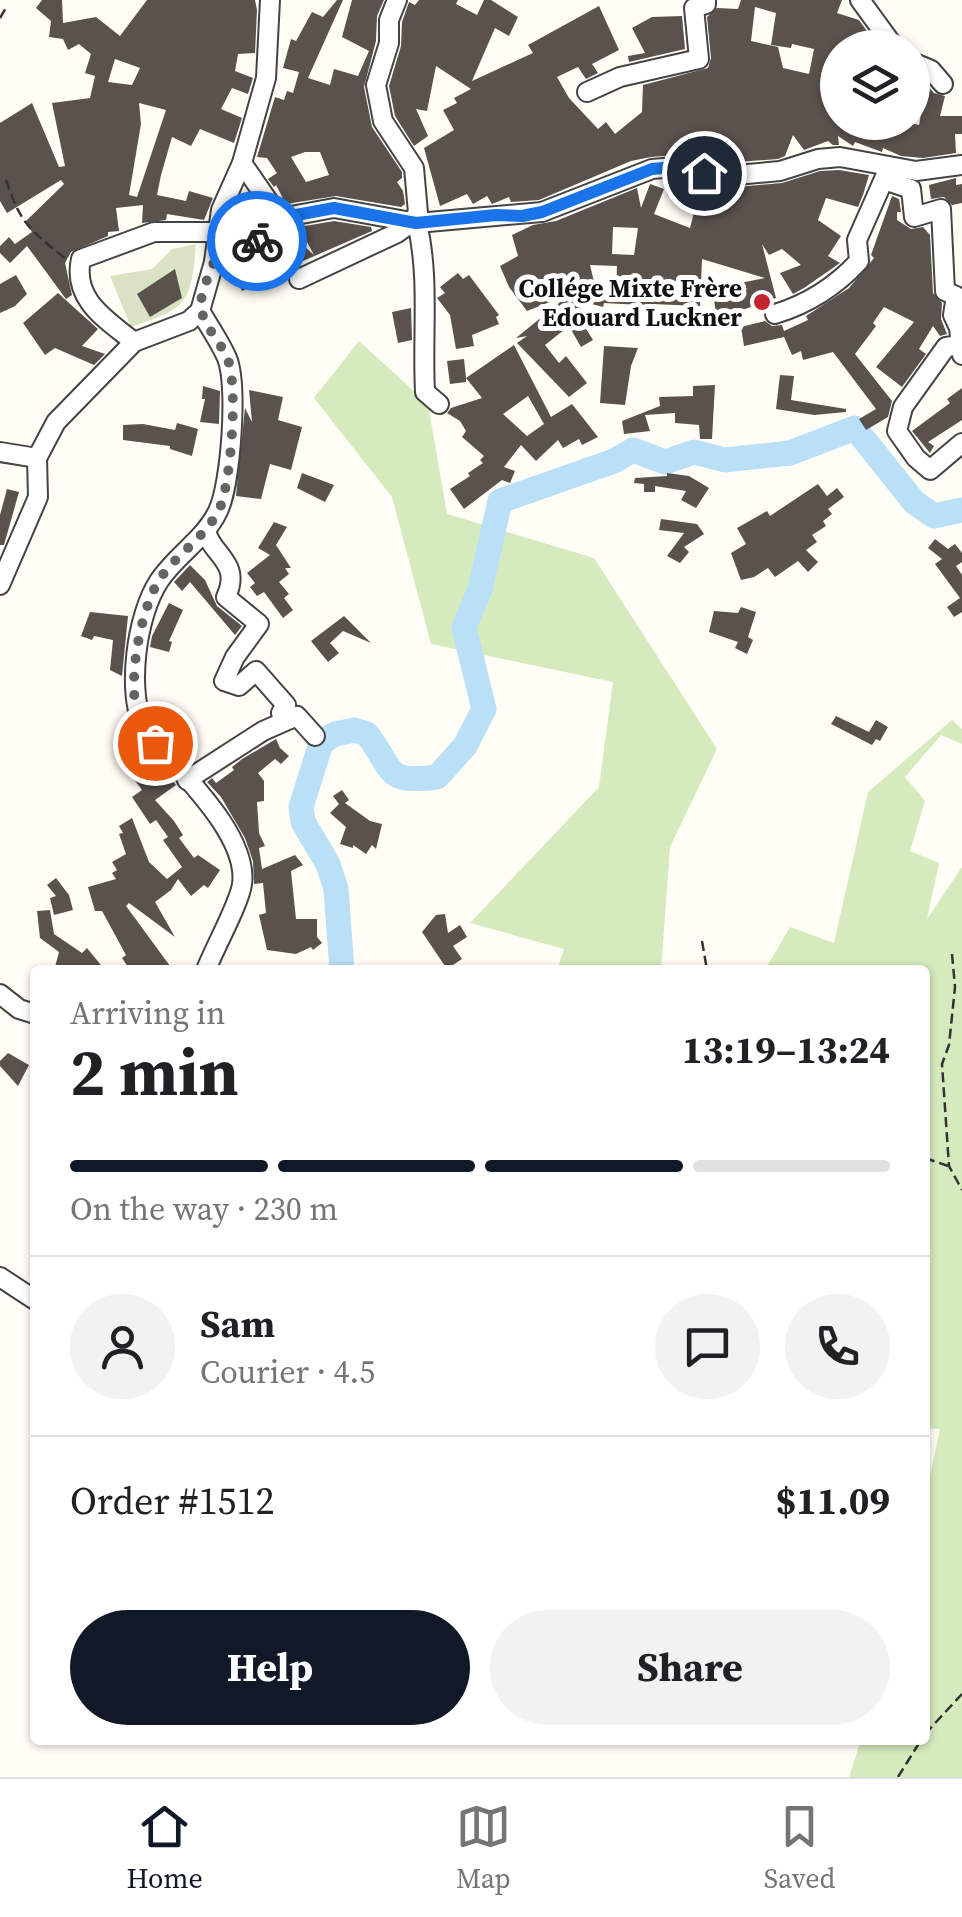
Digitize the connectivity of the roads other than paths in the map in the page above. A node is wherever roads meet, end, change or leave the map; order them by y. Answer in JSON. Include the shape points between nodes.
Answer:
{"nodes":[{"id":1,"x":270,"y":0,"type":"edge"},
{"id":2,"x":397,"y":0,"type":"edge"},
{"id":3,"x":706,"y":0,"type":"edge"},
{"id":4,"x":860,"y":0,"type":"edge"},
{"id":5,"x":882,"y":30,"type":"edge"},
{"id":6,"x":930,"y":70,"type":"edge"},
{"id":7,"x":943,"y":84,"type":"dead end"},
{"id":8,"x":587,"y":92,"type":"dead end"},
{"id":9,"x":242,"y":163,"type":"junction"},
{"id":10,"x":962,"y":166,"type":"edge"},
{"id":11,"x":887,"y":172,"type":"junction"},
{"id":12,"x":280,"y":218,"type":"junction"},
{"id":13,"x":414,"y":223,"type":"junction"},
{"id":14,"x":220,"y":232,"type":"junction"},
{"id":15,"x":214,"y":262,"type":"junction"},
{"id":16,"x":298,"y":278,"type":"dead end"},
{"id":17,"x":200,"y":311,"type":"junction"},
{"id":18,"x":775,"y":314,"type":"dead end"},
{"id":19,"x":134,"y":342,"type":"junction"},
{"id":20,"x":961,"y":350,"type":"edge"},
{"id":21,"x":439,"y":404,"type":"dead end"},
{"id":22,"x":962,"y":443,"type":"edge"},
{"id":23,"x":0,"y":452,"type":"edge"},
{"id":24,"x":37,"y":458,"type":"junction"},
{"id":25,"x":206,"y":531,"type":"junction"},
{"id":26,"x":0,"y":585,"type":"edge"},
{"id":27,"x":290,"y":719,"type":"junction"},
{"id":28,"x":315,"y":736,"type":"dead end"},
{"id":29,"x":186,"y":780,"type":"junction"},
{"id":30,"x":208,"y":965,"type":"edge"},
{"id":31,"x":0,"y":994,"type":"edge"},
{"id":32,"x":30,"y":1012,"type":"edge"},
{"id":33,"x":0,"y":1278,"type":"edge"},
{"id":34,"x":30,"y":1297,"type":"edge"}],
"edges":[{"from":1,"to":9,"type":"street","via":[[266,78]]},
{"from":2,"to":13,"type":"street","via":[[376,85],[383,121],[414,168]]},
{"from":3,"to":8,"type":"street","via":[[694,8],[699,59],[620,76]]},
{"from":4,"to":5,"type":"street"},
{"from":6,"to":7,"type":"street"},
{"from":9,"to":12,"type":"street"},
{"from":9,"to":14,"type":"street","via":[[221,210]]},
{"from":10,"to":11,"type":"street"},
{"from":11,"to":13,"type":"street","via":[[840,157],[736,175],[652,169],[542,212]]},
{"from":11,"to":18,"type":"street","via":[[857,240],[860,262],[837,285]]},
{"from":11,"to":20,"type":"street","via":[[911,190],[914,217],[940,210],[945,291],[956,296]]},
{"from":12,"to":13,"type":"street","via":[[334,208]]},
{"from":12,"to":15,"type":"street","via":[[248,247]]},
{"from":13,"to":16,"type":"street"},
{"from":13,"to":21,"type":"street","via":[[426,285],[424,392]]},
{"from":14,"to":15,"type":"street"},
{"from":14,"to":19,"type":"street","via":[[154,232],[81,259],[90,307]]},
{"from":15,"to":17,"type":"street"},
{"from":17,"to":19,"type":"street"},
{"from":17,"to":25,"type":"street","via":[[228,360],[234,390],[226,488]]},
{"from":19,"to":24,"type":"street","via":[[56,422]]},
{"from":20,"to":22,"type":"street","via":[[946,347],[903,407],[897,430],[930,470]]},
{"from":23,"to":24,"type":"street"},
{"from":24,"to":26,"type":"street","via":[[38,496]]},
{"from":25,"to":27,"type":"street","via":[[227,564],[226,597],[260,624],[224,681],[239,686],[256,671],[286,704],[281,713]]},
{"from":25,"to":29,"type":"street","via":[[158,582],[135,667],[144,730]]},
{"from":27,"to":28,"type":"street","via":[[296,716]]},
{"from":27,"to":29,"type":"street"},
{"from":29,"to":30,"type":"street","via":[[239,854],[242,885]]},
{"from":31,"to":32,"type":"street"},
{"from":33,"to":34,"type":"street"}]}
